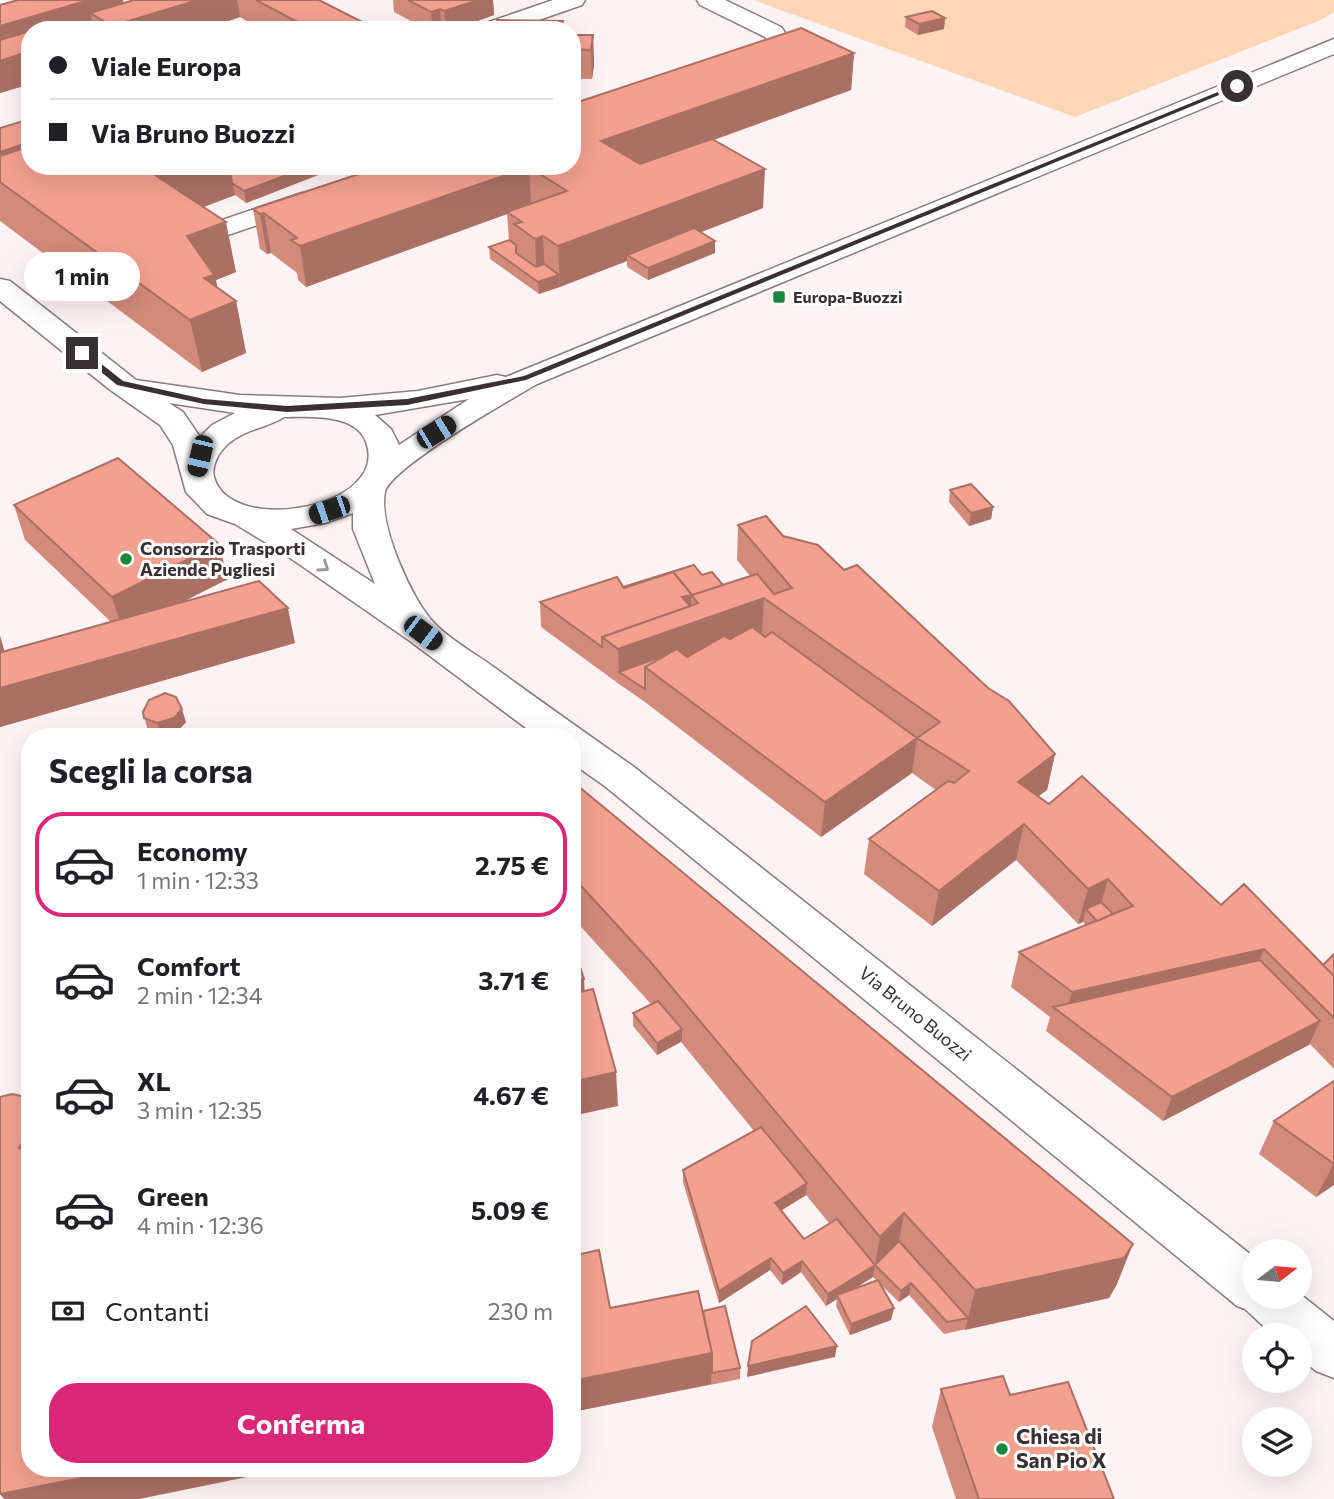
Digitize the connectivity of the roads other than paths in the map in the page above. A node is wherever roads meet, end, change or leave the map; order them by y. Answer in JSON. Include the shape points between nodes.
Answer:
{"nodes":[{"id":1,"x":574,"y":0,"type":"edge"},
{"id":2,"x":708,"y":0,"type":"edge"},
{"id":3,"x":514,"y":21,"type":"edge"},
{"id":4,"x":1334,"y":46,"type":"edge"},
{"id":5,"x":732,"y":67,"type":"edge"},
{"id":6,"x":332,"y":192,"type":"edge"},
{"id":7,"x":219,"y":230,"type":"dead end"},
{"id":8,"x":0,"y":287,"type":"edge"},
{"id":9,"x":526,"y":378,"type":"junction"},
{"id":10,"x":120,"y":383,"type":"junction"},
{"id":11,"x":302,"y":408,"type":"junction"},
{"id":12,"x":195,"y":474,"type":"junction"},
{"id":13,"x":376,"y":481,"type":"junction"},
{"id":14,"x":247,"y":517,"type":"junction"},
{"id":15,"x":423,"y":633,"type":"junction"},
{"id":16,"x":552,"y":728,"type":"edge"},
{"id":17,"x":581,"y":749,"type":"edge"},
{"id":18,"x":1242,"y":1279,"type":"edge"},
{"id":19,"x":1280,"y":1309,"type":"edge"},
{"id":20,"x":1334,"y":1353,"type":"edge"}],
"edges":[{"from":1,"to":3,"type":"main road"},
{"from":2,"to":5,"type":"main road","via":[[773,32],[784,46]]},
{"from":4,"to":9,"type":"main road"},
{"from":6,"to":7,"type":"main road"},
{"from":8,"to":10,"type":"main road"},
{"from":9,"to":11,"type":"main road","via":[[407,402]]},
{"from":9,"to":13,"type":"main road","via":[[436,432]]},
{"from":10,"to":11,"type":"main road","via":[[204,401]]},
{"from":10,"to":12,"type":"main road","via":[[172,419],[189,445]]},
{"from":11,"to":12,"type":"main road","via":[[258,415],[233,425],[212,439]]},
{"from":11,"to":13,"type":"main road","via":[[354,417],[381,435],[387,452]]},
{"from":12,"to":14,"type":"main road","via":[[202,492],[219,507]]},
{"from":13,"to":14,"type":"main road","via":[[344,505],[313,516]]},
{"from":13,"to":15,"type":"main road","via":[[370,529],[395,590]]},
{"from":14,"to":15,"type":"main road","one_way":true},
{"from":15,"to":16,"type":"main road"},
{"from":17,"to":18,"type":"main road","name":"Via Bruno Buozzi"},
{"from":19,"to":20,"type":"main road"}]}
